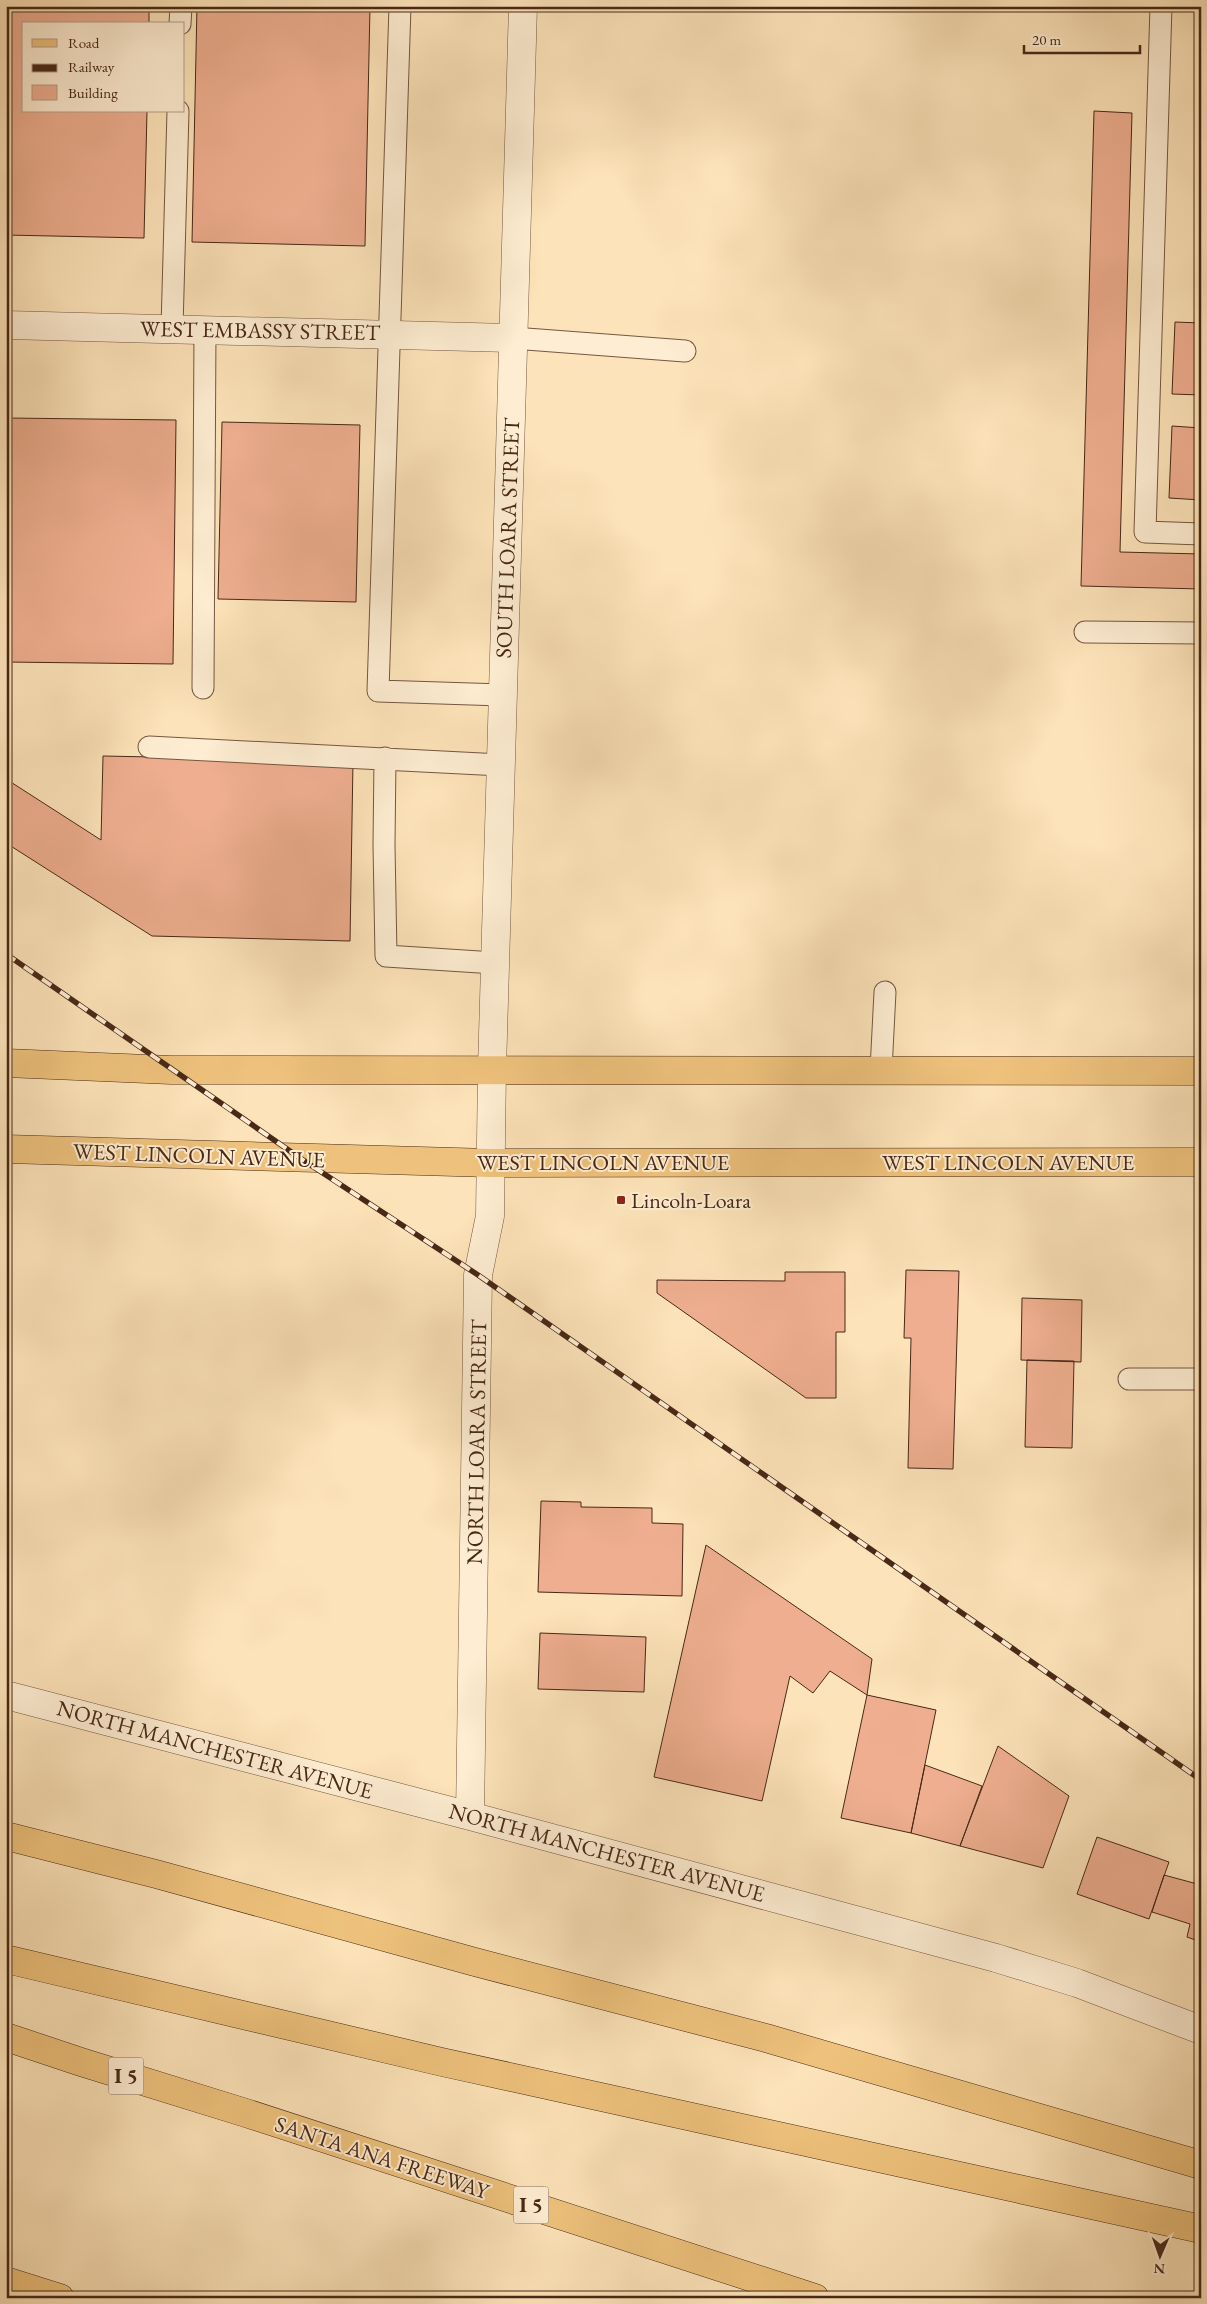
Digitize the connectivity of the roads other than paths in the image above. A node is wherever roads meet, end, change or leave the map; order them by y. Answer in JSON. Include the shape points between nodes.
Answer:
{"nodes":[{"id":1,"x":181,"y":6,"type":"edge"},
{"id":2,"x":400,"y":6,"type":"edge"},
{"id":3,"x":523,"y":6,"type":"edge"},
{"id":4,"x":1161,"y":6,"type":"edge"},
{"id":5,"x":180,"y":22,"type":"edge"},
{"id":6,"x":178,"y":112,"type":"edge"},
{"id":7,"x":6,"y":325,"type":"edge"},
{"id":8,"x":172,"y":328,"type":"junction"},
{"id":9,"x":205,"y":329,"type":"junction"},
{"id":10,"x":389,"y":333,"type":"junction"},
{"id":11,"x":513,"y":338,"type":"junction"},
{"id":12,"x":684,"y":351,"type":"dead end"},
{"id":13,"x":1201,"y":534,"type":"edge"},
{"id":14,"x":1085,"y":632,"type":"dead end"},
{"id":15,"x":1201,"y":633,"type":"edge"},
{"id":16,"x":203,"y":688,"type":"dead end"},
{"id":17,"x":502,"y":695,"type":"junction"},
{"id":18,"x":149,"y":747,"type":"dead end"},
{"id":19,"x":385,"y":758,"type":"junction"},
{"id":20,"x":501,"y":765,"type":"junction"},
{"id":21,"x":495,"y":963,"type":"junction"},
{"id":22,"x":885,"y":992,"type":"dead end"},
{"id":23,"x":6,"y":1063,"type":"edge"},
{"id":24,"x":492,"y":1069,"type":"junction"},
{"id":25,"x":881,"y":1070,"type":"junction"},
{"id":26,"x":1201,"y":1071,"type":"edge"},
{"id":27,"x":6,"y":1149,"type":"edge"},
{"id":28,"x":1201,"y":1162,"type":"edge"},
{"id":29,"x":490,"y":1163,"type":"junction"},
{"id":30,"x":1129,"y":1379,"type":"dead end"},
{"id":31,"x":1201,"y":1379,"type":"edge"},
{"id":32,"x":6,"y":1695,"type":"edge"},
{"id":33,"x":470,"y":1816,"type":"junction"},
{"id":34,"x":6,"y":1836,"type":"edge"},
{"id":35,"x":6,"y":1959,"type":"edge"},
{"id":36,"x":1201,"y":2030,"type":"edge"},
{"id":37,"x":6,"y":2037,"type":"edge"},
{"id":38,"x":1201,"y":2165,"type":"edge"},
{"id":39,"x":1201,"y":2229,"type":"edge"},
{"id":40,"x":6,"y":2281,"type":"edge"},
{"id":41,"x":60,"y":2298,"type":"edge"},
{"id":42,"x":815,"y":2298,"type":"edge"}],
"edges":[{"from":1,"to":5,"type":"lane"},
{"from":2,"to":10,"type":"lane"},
{"from":3,"to":11,"type":"street","name":"SOUTH LOARA STREET"},
{"from":4,"to":13,"type":"lane","via":[[1145,532]]},
{"from":6,"to":8,"type":"lane"},
{"from":7,"to":8,"type":"street","name":"WEST EMBASSY STREET"},
{"from":8,"to":9,"type":"street","name":"WEST EMBASSY STREET"},
{"from":9,"to":10,"type":"street","name":"WEST EMBASSY STREET"},
{"from":9,"to":16,"type":"lane"},
{"from":10,"to":11,"type":"street","name":"WEST EMBASSY STREET"},
{"from":10,"to":17,"type":"lane","via":[[378,691]]},
{"from":11,"to":12,"type":"lane"},
{"from":11,"to":17,"type":"street","name":"SOUTH LOARA STREET"},
{"from":14,"to":15,"type":"lane"},
{"from":17,"to":20,"type":"street","name":"SOUTH LOARA STREET"},
{"from":18,"to":19,"type":"lane"},
{"from":19,"to":20,"type":"lane"},
{"from":19,"to":21,"type":"lane","via":[[386,956]]},
{"from":20,"to":21,"type":"street","name":"SOUTH LOARA STREET"},
{"from":21,"to":24,"type":"street","name":"SOUTH LOARA STREET"},
{"from":22,"to":25,"type":"lane"},
{"from":23,"to":24,"type":"main road","via":[[171,1070]]},
{"from":24,"to":25,"type":"main road"},
{"from":24,"to":29,"type":"street","name":"NORTH LOARA STREET"},
{"from":25,"to":26,"type":"main road"},
{"from":27,"to":29,"type":"main road","name":"WEST LINCOLN AVENUE"},
{"from":28,"to":29,"type":"main road","name":"WEST LINCOLN AVENUE"},
{"from":29,"to":33,"type":"street","name":"NORTH LOARA STREET","via":[[490,1216],[478,1275]]},
{"from":30,"to":31,"type":"lane"},
{"from":32,"to":33,"type":"street","name":"NORTH MANCHESTER AVENUE"},
{"from":33,"to":36,"type":"street","name":"NORTH MANCHESTER AVENUE","via":[[996,1958],[1077,1983]]},
{"from":34,"to":38,"type":"main road","via":[[766,2038]]},
{"from":35,"to":39,"type":"main road","via":[[461,2066]]},
{"from":37,"to":42,"type":"main road","name":"SANTA ANA FREEWAY","number":"I 5"},
{"from":40,"to":41,"type":"main road"}]}
